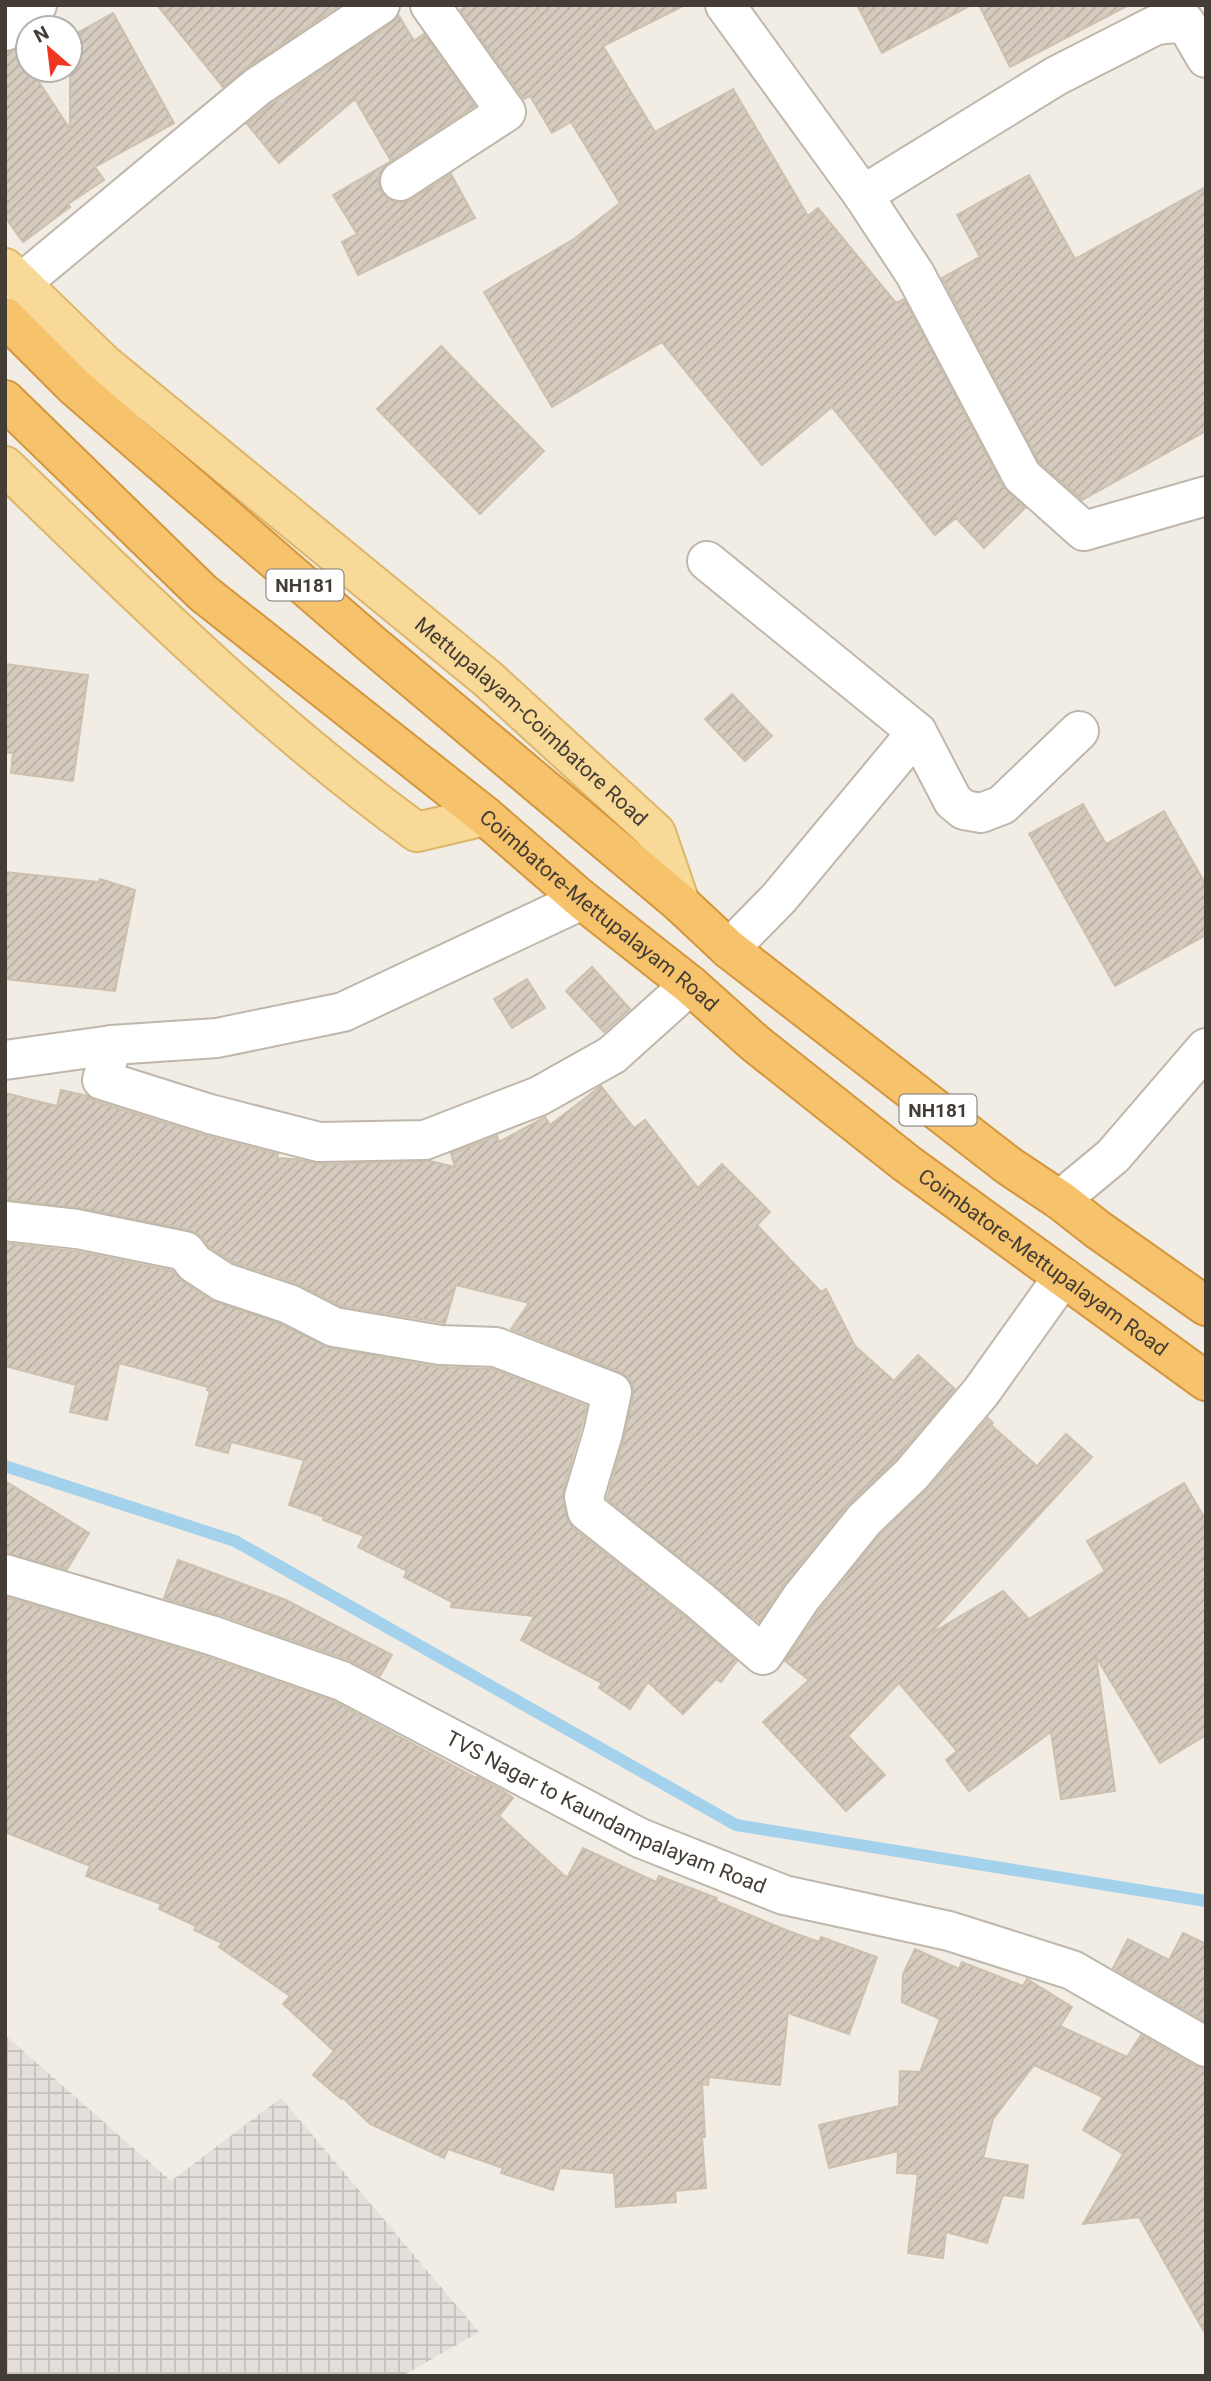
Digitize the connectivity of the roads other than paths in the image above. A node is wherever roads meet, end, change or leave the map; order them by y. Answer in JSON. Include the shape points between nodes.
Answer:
{"nodes":[{"id":1,"x":37,"y":5,"type":"edge"},
{"id":2,"x":380,"y":5,"type":"edge"},
{"id":3,"x":430,"y":5,"type":"edge"},
{"id":4,"x":725,"y":5,"type":"edge"},
{"id":5,"x":5,"y":31,"type":"edge"},
{"id":6,"x":1206,"y":58,"type":"edge"},
{"id":7,"x":400,"y":181,"type":"dead end"},
{"id":8,"x":863,"y":195,"type":"junction"},
{"id":9,"x":10,"y":290,"type":"edge"},
{"id":10,"x":5,"y":400,"type":"edge"},
{"id":11,"x":5,"y":466,"type":"edge"},
{"id":12,"x":1206,"y":496,"type":"edge"},
{"id":13,"x":707,"y":561,"type":"dead end"},
{"id":14,"x":1079,"y":731,"type":"dead end"},
{"id":15,"x":917,"y":732,"type":"junction"},
{"id":16,"x":485,"y":816,"type":"junction"},
{"id":17,"x":582,"y":900,"type":"junction"},
{"id":18,"x":680,"y":903,"type":"junction"},
{"id":19,"x":729,"y":949,"type":"junction"},
{"id":20,"x":690,"y":985,"type":"junction"},
{"id":21,"x":112,"y":1045,"type":"junction"},
{"id":22,"x":1206,"y":1048,"type":"edge"},
{"id":23,"x":5,"y":1060,"type":"edge"},
{"id":24,"x":944,"y":1114,"type":"junction"},
{"id":25,"x":906,"y":1163,"type":"junction"},
{"id":26,"x":1009,"y":1166,"type":"junction"},
{"id":27,"x":1060,"y":1200,"type":"junction"},
{"id":28,"x":974,"y":1213,"type":"junction"},
{"id":29,"x":5,"y":1221,"type":"edge"},
{"id":30,"x":1063,"y":1277,"type":"junction"},
{"id":31,"x":1206,"y":1306,"type":"edge"},
{"id":32,"x":1206,"y":1381,"type":"edge"},
{"id":33,"x":5,"y":1574,"type":"edge"},
{"id":34,"x":1206,"y":2047,"type":"edge"}],
"edges":[{"from":1,"to":5,"type":"street"},
{"from":2,"to":9,"type":"street","via":[[257,87]]},
{"from":3,"to":7,"type":"street","via":[[506,112]]},
{"from":4,"to":8,"type":"street"},
{"from":6,"to":8,"type":"street","via":[[1185,22],[1156,25],[1056,76]]},
{"from":8,"to":12,"type":"street","via":[[915,274],[1022,475],[1084,531]]},
{"from":9,"to":18,"type":"highway","number":"NH181","via":[[86,396]]},
{"from":9,"to":18,"type":"main road","name":"Mettupalayam-Coimbatore Road","via":[[489,680],[656,833]]},
{"from":10,"to":16,"type":"highway","via":[[203,593]]},
{"from":11,"to":16,"type":"main road","name":"Coimbatore-Mettupalayam Road","via":[[202,656],[417,832]]},
{"from":13,"to":15,"type":"street"},
{"from":14,"to":15,"type":"street","via":[[1002,806],[981,813],[964,810],[953,801]]},
{"from":15,"to":19,"type":"street","via":[[779,898]]},
{"from":16,"to":17,"type":"highway","name":"Coimbatore-Mettupalayam Road"},
{"from":17,"to":20,"type":"highway","name":"Coimbatore-Mettupalayam Road"},
{"from":17,"to":21,"type":"street","via":[[343,1012],[217,1038]]},
{"from":18,"to":19,"type":"highway","name":"Mettupalayam-Coimbatore Road","number":"NH181"},
{"from":19,"to":24,"type":"highway","name":"Mettupalayam-Coimbatore Road","number":"NH181"},
{"from":20,"to":21,"type":"street","via":[[612,1055],[540,1096],[425,1140],[319,1142],[210,1114],[102,1080]]},
{"from":20,"to":25,"type":"highway","name":"Coimbatore-Mettupalayam Road","via":[[756,1044]]},
{"from":21,"to":23,"type":"street"},
{"from":22,"to":27,"type":"street","via":[[1113,1156]]},
{"from":24,"to":25,"type":"highway"},
{"from":24,"to":26,"type":"highway","name":"Mettupalayam-Coimbatore Road","number":"NH181"},
{"from":25,"to":28,"type":"highway","name":"Coimbatore-Mettupalayam Road"},
{"from":26,"to":27,"type":"highway","name":"Mettupalayam-Coimbatore Road","number":"NH181"},
{"from":26,"to":28,"type":"highway"},
{"from":27,"to":31,"type":"highway","name":"Mettupalayam-Coimbatore Road","number":"NH181"},
{"from":28,"to":30,"type":"highway","name":"Coimbatore-Mettupalayam Road"},
{"from":29,"to":30,"type":"street","via":[[77,1229],[185,1251],[194,1263],[223,1282],[289,1304],[334,1327],[440,1345],[496,1347],[611,1392],[584,1497],[587,1511],[763,1655],[801,1598],[864,1520],[912,1475],[981,1392]]},
{"from":30,"to":32,"type":"highway","name":"Coimbatore-Mettupalayam Road"},
{"from":33,"to":34,"type":"street","name":"TVS Nagar to Kaundampalayam Road","via":[[214,1636],[341,1681],[640,1838],[784,1895],[950,1931],[1072,1970]]}]}
